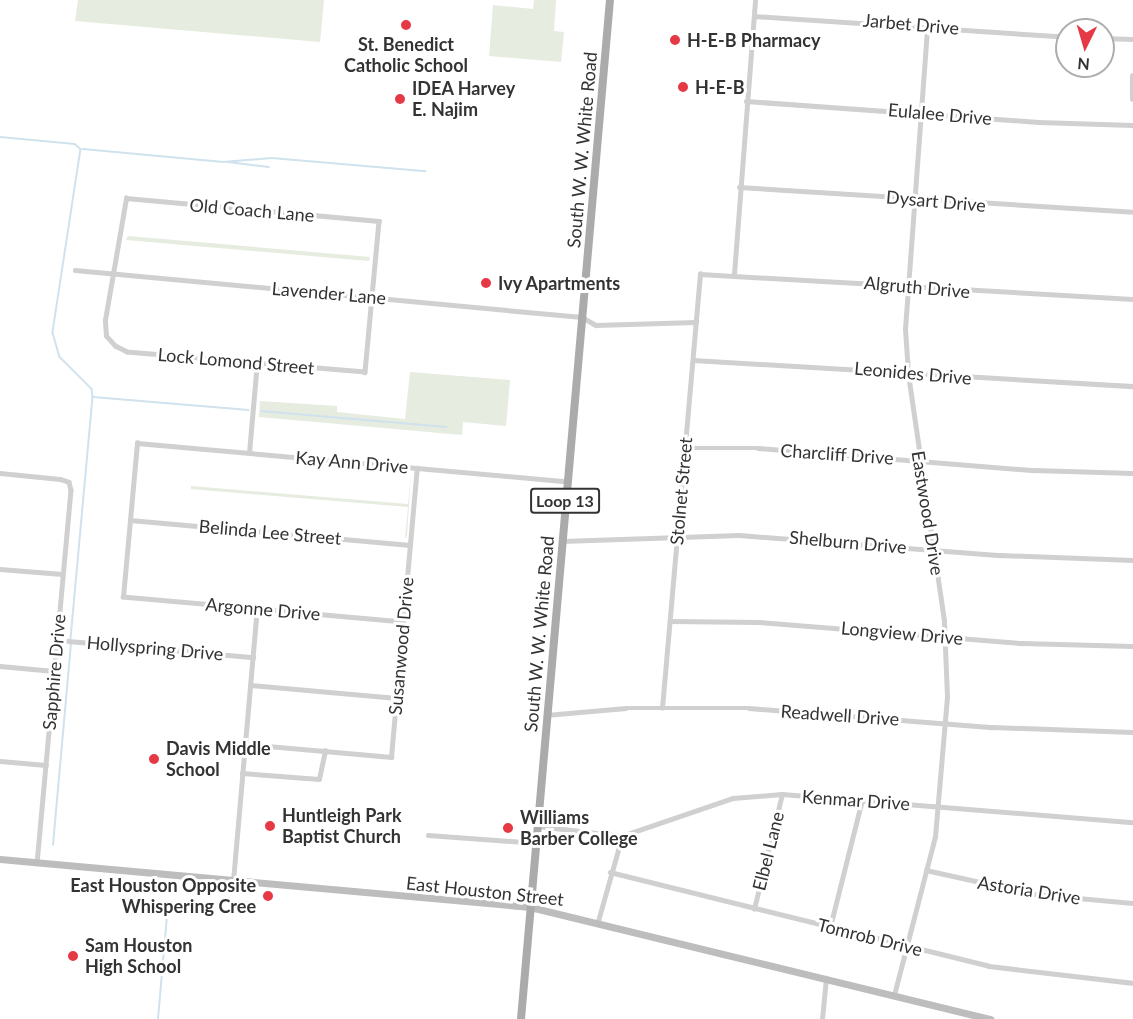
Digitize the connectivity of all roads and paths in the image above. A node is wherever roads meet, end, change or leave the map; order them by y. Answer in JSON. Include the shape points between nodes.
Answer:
{"nodes":[{"id":1,"x":610,"y":0,"type":"edge"},
{"id":2,"x":755,"y":0,"type":"edge"},
{"id":3,"x":754,"y":16,"type":"junction"},
{"id":4,"x":927,"y":26,"type":"junction"},
{"id":5,"x":1055,"y":36,"type":"edge"},
{"id":6,"x":1115,"y":38,"type":"edge"},
{"id":7,"x":1133,"y":39,"type":"edge"},
{"id":8,"x":1133,"y":76,"type":"edge"},
{"id":9,"x":1133,"y":99,"type":"edge"},
{"id":10,"x":746,"y":101,"type":"junction"},
{"id":11,"x":920,"y":112,"type":"junction"},
{"id":12,"x":1133,"y":125,"type":"edge"},
{"id":13,"x":740,"y":187,"type":"junction"},
{"id":14,"x":913,"y":198,"type":"junction"},
{"id":15,"x":1133,"y":212,"type":"edge"},
{"id":16,"x":75,"y":270,"type":"dead end"},
{"id":17,"x":114,"y":274,"type":"junction"},
{"id":18,"x":700,"y":274,"type":"joint"},
{"id":19,"x":734,"y":274,"type":"junction"},
{"id":20,"x":906,"y":285,"type":"junction"},
{"id":21,"x":372,"y":297,"type":"junction"},
{"id":22,"x":1133,"y":299,"type":"edge"},
{"id":23,"x":582,"y":317,"type":"junction"},
{"id":24,"x":696,"y":322,"type":"junction"},
{"id":25,"x":693,"y":360,"type":"junction"},
{"id":26,"x":257,"y":362,"type":"junction"},
{"id":27,"x":908,"y":373,"type":"junction"},
{"id":28,"x":1133,"y":386,"type":"edge"},
{"id":29,"x":685,"y":448,"type":"junction"},
{"id":30,"x":249,"y":453,"type":"junction"},
{"id":31,"x":920,"y":461,"type":"junction"},
{"id":32,"x":417,"y":468,"type":"junction"},
{"id":33,"x":0,"y":473,"type":"edge"},
{"id":34,"x":1133,"y":473,"type":"edge"},
{"id":35,"x":567,"y":481,"type":"junction"},
{"id":36,"x":130,"y":520,"type":"junction"},
{"id":37,"x":677,"y":535,"type":"junction"},
{"id":38,"x":562,"y":541,"type":"junction"},
{"id":39,"x":410,"y":545,"type":"junction"},
{"id":40,"x":934,"y":549,"type":"junction"},
{"id":41,"x":1133,"y":560,"type":"edge"},
{"id":42,"x":0,"y":569,"type":"edge"},
{"id":43,"x":62,"y":574,"type":"junction"},
{"id":44,"x":257,"y":609,"type":"junction"},
{"id":45,"x":670,"y":621,"type":"junction"},
{"id":46,"x":403,"y":622,"type":"junction"},
{"id":47,"x":946,"y":637,"type":"junction"},
{"id":48,"x":57,"y":640,"type":"junction"},
{"id":49,"x":1133,"y":646,"type":"edge"},
{"id":50,"x":253,"y":657,"type":"junction"},
{"id":51,"x":0,"y":666,"type":"edge"},
{"id":52,"x":54,"y":671,"type":"junction"},
{"id":53,"x":250,"y":685,"type":"junction"},
{"id":54,"x":396,"y":698,"type":"junction"},
{"id":55,"x":663,"y":708,"type":"junction"},
{"id":56,"x":546,"y":715,"type":"junction"},
{"id":57,"x":945,"y":724,"type":"junction"},
{"id":58,"x":1133,"y":732,"type":"edge"},
{"id":59,"x":245,"y":744,"type":"junction"},
{"id":60,"x":325,"y":751,"type":"junction"},
{"id":61,"x":0,"y":761,"type":"edge"},
{"id":62,"x":46,"y":765,"type":"junction"},
{"id":63,"x":242,"y":773,"type":"junction"},
{"id":64,"x":782,"y":794,"type":"junction"},
{"id":65,"x":862,"y":800,"type":"junction"},
{"id":66,"x":938,"y":806,"type":"junction"},
{"id":67,"x":1133,"y":822,"type":"edge"},
{"id":68,"x":537,"y":826,"type":"junction"},
{"id":69,"x":428,"y":835,"type":"dead end"},
{"id":70,"x":622,"y":836,"type":"junction"},
{"id":71,"x":536,"y":843,"type":"junction"},
{"id":72,"x":0,"y":859,"type":"edge"},
{"id":73,"x":38,"y":863,"type":"junction"},
{"id":74,"x":926,"y":870,"type":"junction"},
{"id":75,"x":610,"y":872,"type":"junction"},
{"id":76,"x":233,"y":882,"type":"junction"},
{"id":77,"x":1133,"y":903,"type":"edge"},
{"id":78,"x":530,"y":908,"type":"junction"},
{"id":79,"x":754,"y":909,"type":"junction"},
{"id":80,"x":597,"y":921,"type":"junction"},
{"id":81,"x":830,"y":927,"type":"junction"},
{"id":82,"x":906,"y":946,"type":"junction"},
{"id":83,"x":826,"y":978,"type":"junction"},
{"id":84,"x":1133,"y":983,"type":"edge"},
{"id":85,"x":894,"y":995,"type":"junction"},
{"id":86,"x":522,"y":1018,"type":"edge"},
{"id":87,"x":822,"y":1019,"type":"edge"},
{"id":88,"x":991,"y":1019,"type":"edge"}],
"edges":[{"from":1,"to":23,"type":"main road","name":"South W. W. White Road","number":"Loop 13"},
{"from":2,"to":3,"type":"street"},
{"from":3,"to":4,"type":"street","name":"Jarbet Drive"},
{"from":3,"to":10,"type":"street"},
{"from":4,"to":5,"type":"street","name":"Jarbet Drive"},
{"from":4,"to":11,"type":"street","name":"Eastwood Drive"},
{"from":6,"to":7,"type":"street"},
{"from":8,"to":9,"type":"street"},
{"from":10,"to":11,"type":"street","name":"Eulalee Drive"},
{"from":10,"to":13,"type":"street"},
{"from":11,"to":12,"type":"street","name":"Eulalee Drive"},
{"from":11,"to":14,"type":"street","name":"Eastwood Drive"},
{"from":13,"to":14,"type":"street","name":"Dysart Drive"},
{"from":13,"to":19,"type":"street"},
{"from":14,"to":15,"type":"street","name":"Dysart Drive"},
{"from":14,"to":20,"type":"street","name":"Eastwood Drive"},
{"from":16,"to":17,"type":"street","name":"Lavender Lane"},
{"from":17,"to":21,"type":"street","name":"Lavender Lane"},
{"from":17,"to":21,"type":"street","name":"Old Coach Lane","via":[[126,198],[379,222]]},
{"from":17,"to":26,"type":"street","name":"Lock Lomond Street","via":[[105,320],[110,341],[127,352]]},
{"from":18,"to":19,"type":"street","name":"Algruth Drive"},
{"from":18,"to":24,"type":"street","name":"Stolnet Street"},
{"from":19,"to":20,"type":"street","name":"Algruth Drive"},
{"from":20,"to":22,"type":"street","name":"Algruth Drive"},
{"from":20,"to":27,"type":"street","name":"Eastwood Drive"},
{"from":21,"to":23,"type":"street","name":"Lavender Lane"},
{"from":21,"to":26,"type":"street","name":"Lock Lomond Street","via":[[365,372]]},
{"from":23,"to":24,"type":"street","via":[[596,325]]},
{"from":23,"to":35,"type":"main road","name":"South W. W. White Road","number":"Loop 13"},
{"from":24,"to":25,"type":"street","name":"Stolnet Street"},
{"from":25,"to":27,"type":"street","name":"Leonides Drive"},
{"from":25,"to":29,"type":"street","name":"Stolnet Street"},
{"from":26,"to":30,"type":"street"},
{"from":27,"to":28,"type":"street","name":"Leonides Drive"},
{"from":27,"to":31,"type":"street","name":"Eastwood Drive"},
{"from":29,"to":31,"type":"street","name":"Charcliff Drive","via":[[768,449]]},
{"from":29,"to":37,"type":"street","name":"Stolnet Street"},
{"from":30,"to":32,"type":"street","name":"Kay Ann Drive"},
{"from":30,"to":36,"type":"street","name":"Kay Ann Drive","via":[[137,443]]},
{"from":31,"to":34,"type":"street","name":"Charcliff Drive"},
{"from":31,"to":40,"type":"street","name":"Eastwood Drive"},
{"from":32,"to":35,"type":"street","name":"Kay Ann Drive"},
{"from":32,"to":39,"type":"street","name":"Susanwood Drive"},
{"from":33,"to":43,"type":"street","name":"Sapphire Drive","via":[[69,482]]},
{"from":35,"to":38,"type":"main road","name":"South W. W. White Road","number":"Loop 13"},
{"from":36,"to":39,"type":"street","name":"Belinda Lee Street"},
{"from":36,"to":44,"type":"street","name":"Argonne Drive","via":[[123,597]]},
{"from":37,"to":38,"type":"street","name":"Shelburn Drive"},
{"from":37,"to":40,"type":"street","name":"Shelburn Drive","via":[[773,536]]},
{"from":37,"to":45,"type":"street","name":"Stolnet Street"},
{"from":38,"to":56,"type":"main road","name":"South W. W. White Road","number":"Loop 13"},
{"from":39,"to":46,"type":"street","name":"Susanwood Drive"},
{"from":40,"to":41,"type":"street","name":"Shelburn Drive"},
{"from":40,"to":47,"type":"street","name":"Eastwood Drive"},
{"from":42,"to":43,"type":"street"},
{"from":43,"to":48,"type":"street","name":"Sapphire Drive"},
{"from":44,"to":46,"type":"street","name":"Argonne Drive"},
{"from":44,"to":50,"type":"street"},
{"from":45,"to":47,"type":"street","name":"Longview Drive","via":[[807,625]]},
{"from":45,"to":55,"type":"street","name":"Stolnet Street"},
{"from":46,"to":54,"type":"street","name":"Susanwood Drive"},
{"from":47,"to":49,"type":"street","name":"Longview Drive"},
{"from":47,"to":57,"type":"street","name":"Eastwood Drive"},
{"from":48,"to":50,"type":"street","name":"Hollyspring Drive"},
{"from":48,"to":52,"type":"street","name":"Sapphire Drive"},
{"from":50,"to":53,"type":"street"},
{"from":51,"to":52,"type":"street"},
{"from":52,"to":62,"type":"street","name":"Sapphire Drive"},
{"from":53,"to":54,"type":"street"},
{"from":53,"to":59,"type":"street"},
{"from":54,"to":60,"type":"street","name":"Susanwood Drive","via":[[391,757]]},
{"from":55,"to":56,"type":"street","name":"Readwell Drive"},
{"from":55,"to":57,"type":"street","name":"Readwell Drive","via":[[749,708]]},
{"from":56,"to":68,"type":"main road","name":"South W. W. White Road","number":"Loop 13"},
{"from":57,"to":58,"type":"street","name":"Readwell Drive"},
{"from":57,"to":66,"type":"street","name":"Eastwood Drive"},
{"from":59,"to":60,"type":"street","name":"Susanwood Drive"},
{"from":59,"to":63,"type":"street"},
{"from":60,"to":63,"type":"street","via":[[319,779]]},
{"from":61,"to":62,"type":"street"},
{"from":62,"to":73,"type":"street","name":"Sapphire Drive"},
{"from":63,"to":76,"type":"street"},
{"from":64,"to":65,"type":"street","name":"Kenmar Drive"},
{"from":64,"to":70,"type":"street","name":"Kenmar Drive","via":[[733,798]]},
{"from":64,"to":79,"type":"street","name":"Elbel Lane"},
{"from":65,"to":66,"type":"street","name":"Kenmar Drive"},
{"from":65,"to":81,"type":"street"},
{"from":66,"to":67,"type":"street","name":"Kenmar Drive"},
{"from":66,"to":74,"type":"street","name":"Eastwood Drive"},
{"from":68,"to":70,"type":"street"},
{"from":68,"to":71,"type":"main road","name":"South W. W. White Road","number":"Loop 13"},
{"from":69,"to":71,"type":"street"},
{"from":70,"to":75,"type":"street"},
{"from":71,"to":78,"type":"main road","name":"South W. W. White Road","number":"Loop 13"},
{"from":72,"to":73,"type":"main road","name":"East Houston Street"},
{"from":73,"to":76,"type":"main road","name":"East Houston Street"},
{"from":74,"to":77,"type":"street","name":"Astoria Drive","via":[[1034,894]]},
{"from":74,"to":82,"type":"street","name":"Eastwood Drive"},
{"from":75,"to":79,"type":"street","name":"Tomrob Drive"},
{"from":75,"to":80,"type":"street"},
{"from":76,"to":78,"type":"main road","name":"East Houston Street"},
{"from":78,"to":80,"type":"main road","name":"East Houston Street"},
{"from":78,"to":86,"type":"main road","name":"South W. W. White Road","number":"Loop 13"},
{"from":79,"to":81,"type":"street","name":"Tomrob Drive"},
{"from":80,"to":83,"type":"main road","name":"East Houston Street"},
{"from":81,"to":82,"type":"street","name":"Tomrob Drive"},
{"from":82,"to":84,"type":"street","name":"Tomrob Drive","via":[[1004,970]]},
{"from":82,"to":85,"type":"street","name":"Eastwood Drive"},
{"from":83,"to":85,"type":"main road","name":"East Houston Street"},
{"from":83,"to":87,"type":"street"},
{"from":85,"to":88,"type":"main road","name":"East Houston Street"}]}
